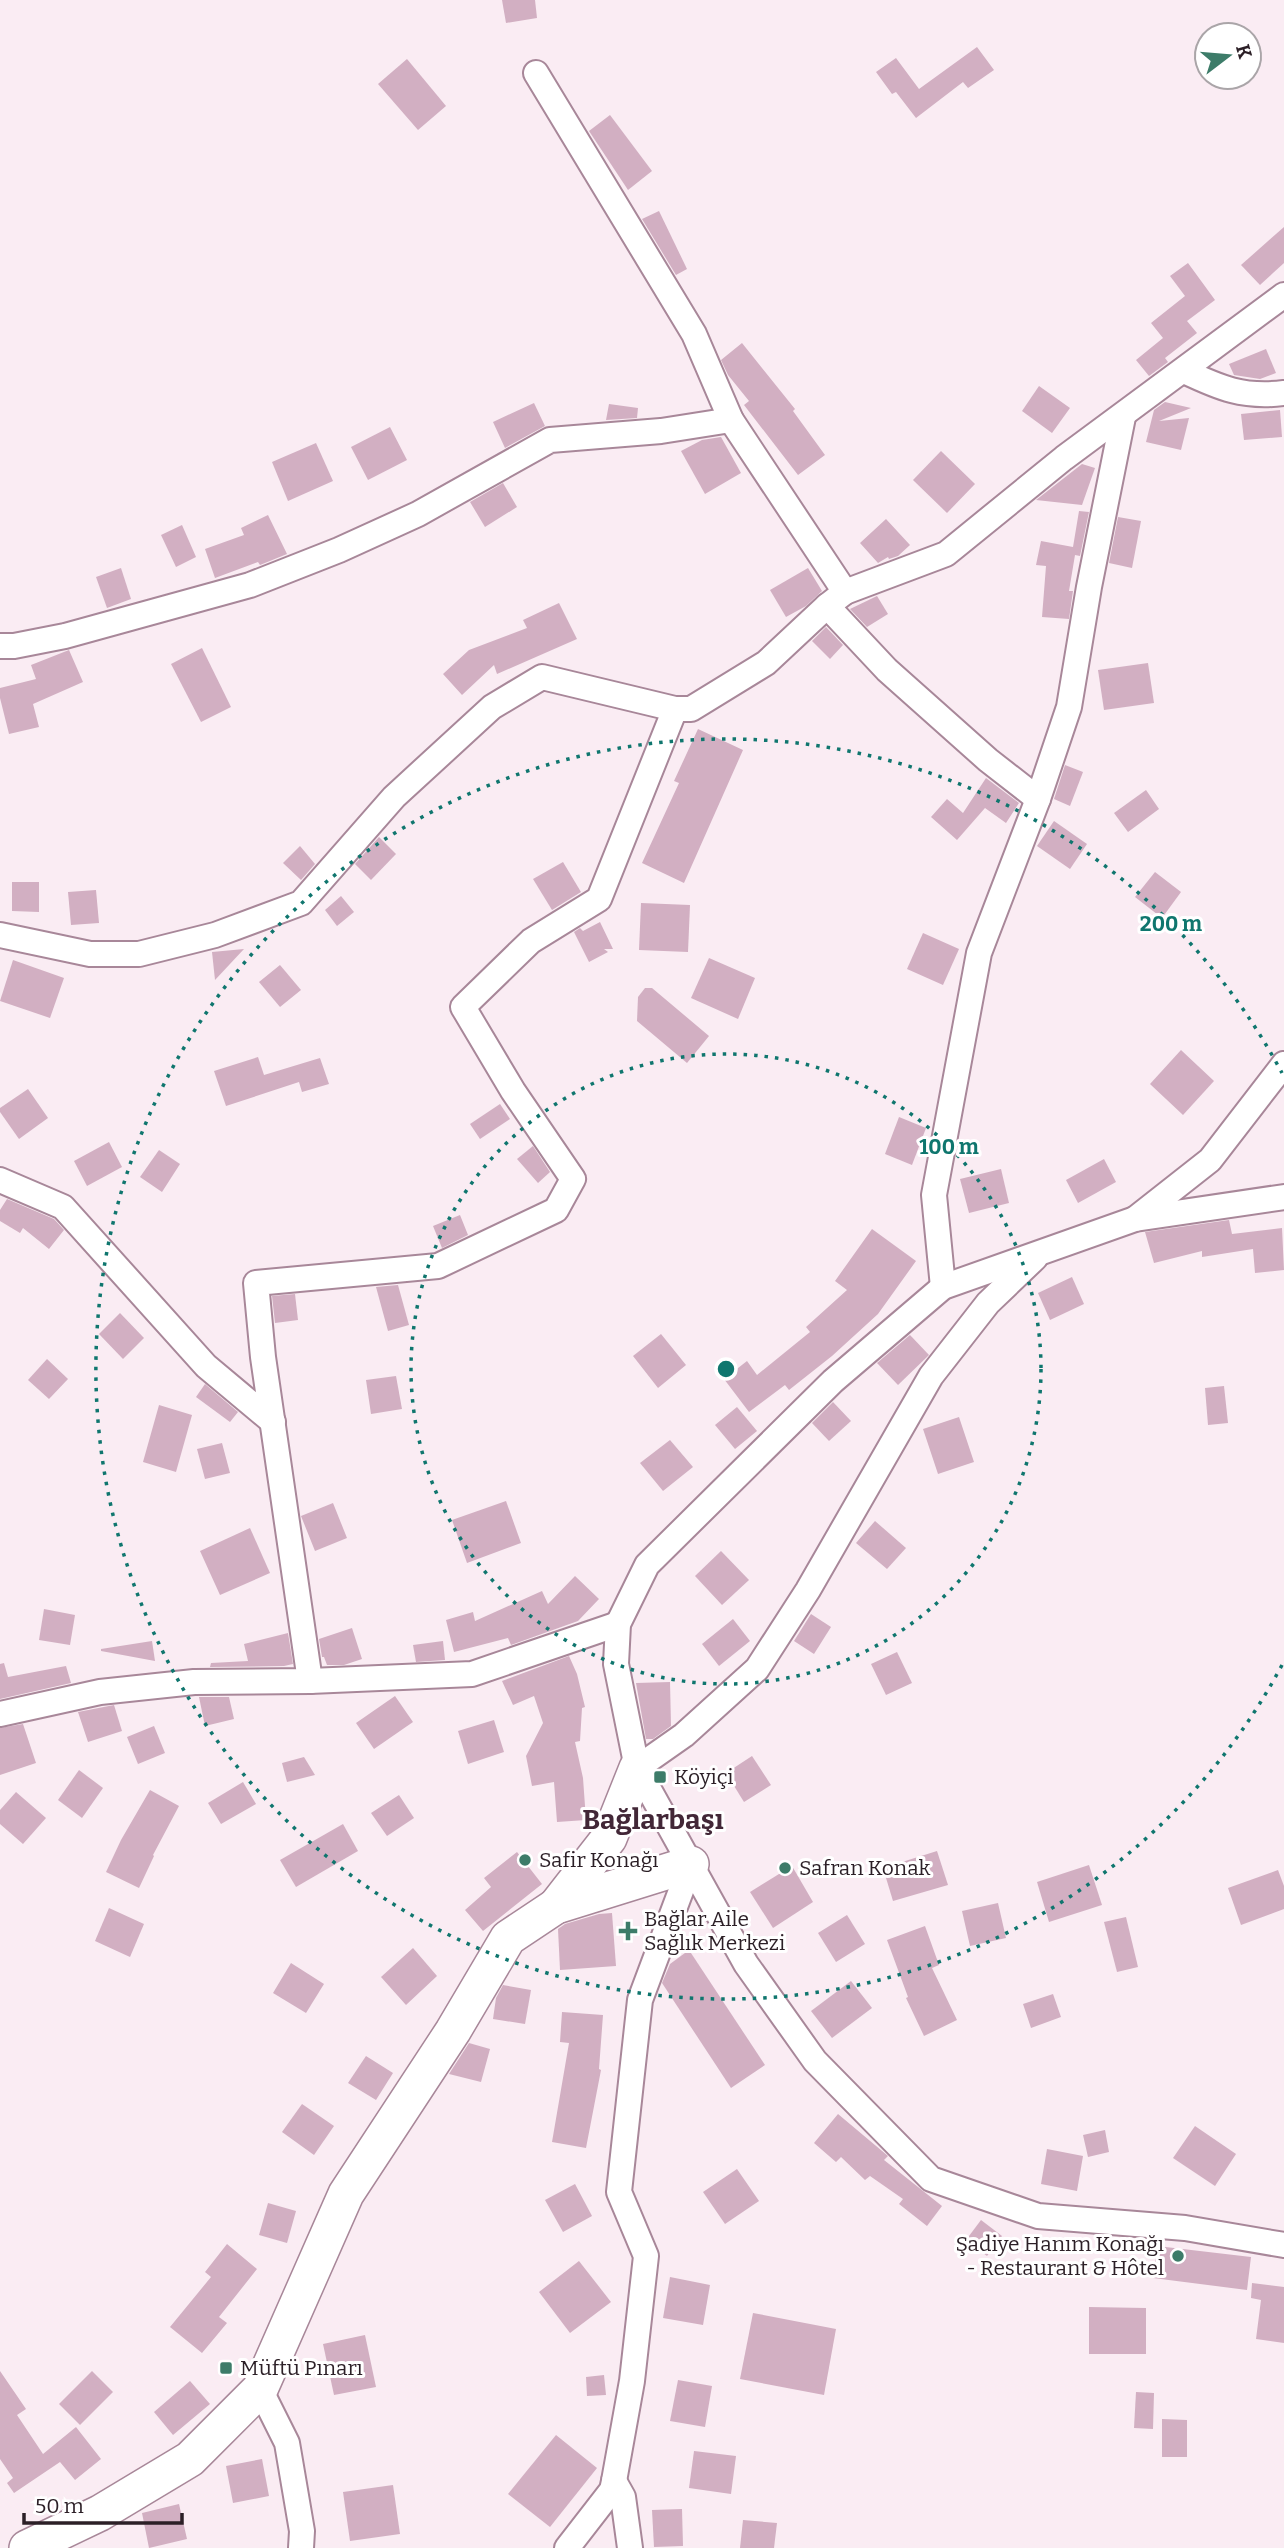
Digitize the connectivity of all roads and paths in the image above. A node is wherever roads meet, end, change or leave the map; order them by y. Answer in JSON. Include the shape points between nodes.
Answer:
{"nodes":[{"id":1,"x":536,"y":73,"type":"dead end"},
{"id":2,"x":1284,"y":295,"type":"edge"},
{"id":3,"x":1184,"y":371,"type":"junction"},
{"id":4,"x":1284,"y":393,"type":"edge"},
{"id":5,"x":1123,"y":417,"type":"junction"},
{"id":6,"x":732,"y":420,"type":"junction"},
{"id":7,"x":836,"y":599,"type":"junction"},
{"id":8,"x":0,"y":646,"type":"edge"},
{"id":9,"x":674,"y":709,"type":"junction"},
{"id":10,"x":1038,"y":799,"type":"junction"},
{"id":11,"x":0,"y":935,"type":"edge"},
{"id":12,"x":1284,"y":1064,"type":"edge"},
{"id":13,"x":0,"y":1180,"type":"edge"},
{"id":14,"x":1284,"y":1197,"type":"edge"},
{"id":15,"x":1135,"y":1219,"type":"junction"},
{"id":16,"x":1041,"y":1252,"type":"junction"},
{"id":17,"x":943,"y":1287,"type":"junction"},
{"id":18,"x":273,"y":1422,"type":"junction"},
{"id":19,"x":618,"y":1624,"type":"junction"},
{"id":20,"x":310,"y":1681,"type":"junction"},
{"id":21,"x":0,"y":1714,"type":"edge"},
{"id":22,"x":638,"y":1768,"type":"junction"},
{"id":23,"x":691,"y":1864,"type":"junction"},
{"id":24,"x":556,"y":1906,"type":"junction"},
{"id":25,"x":1284,"y":2245,"type":"edge"},
{"id":26,"x":260,"y":2389,"type":"junction"},
{"id":27,"x":614,"y":2481,"type":"junction"},
{"id":28,"x":27,"y":2548,"type":"edge"},
{"id":29,"x":301,"y":2548,"type":"edge"},
{"id":30,"x":567,"y":2548,"type":"edge"},
{"id":31,"x":631,"y":2548,"type":"edge"}],
"edges":[{"from":1,"to":6,"type":"street","via":[[694,334]]},
{"from":2,"to":3,"type":"street"},
{"from":3,"to":4,"type":"street","via":[[1224,390],[1266,396]]},
{"from":3,"to":5,"type":"street"},
{"from":5,"to":7,"type":"street","via":[[1064,458],[946,554]]},
{"from":5,"to":10,"type":"street","via":[[1069,707]]},
{"from":6,"to":7,"type":"street"},
{"from":6,"to":8,"type":"street","via":[[550,440],[418,514],[250,584],[65,636]]},
{"from":7,"to":9,"type":"street","via":[[766,663],[691,709]]},
{"from":7,"to":10,"type":"street","via":[[887,670]]},
{"from":9,"to":11,"type":"street","via":[[541,677],[492,707],[394,797],[301,904],[215,935],[139,954],[90,954]]},
{"from":9,"to":18,"type":"street","via":[[599,899],[531,941],[463,1007],[573,1179],[562,1200],[556,1210],[438,1266],[257,1283]]},
{"from":10,"to":17,"type":"street","via":[[979,953],[934,1195]]},
{"from":12,"to":15,"type":"street","via":[[1210,1160]]},
{"from":13,"to":18,"type":"street","via":[[63,1207],[206,1366]]},
{"from":14,"to":15,"type":"street"},
{"from":15,"to":16,"type":"street"},
{"from":16,"to":17,"type":"street"},
{"from":16,"to":22,"type":"street","via":[[988,1303],[930,1376],[808,1590],[757,1669],[684,1735]]},
{"from":17,"to":19,"type":"street","via":[[833,1381],[647,1565]]},
{"from":18,"to":20,"type":"street"},
{"from":19,"to":20,"type":"street","via":[[471,1674]]},
{"from":19,"to":22,"type":"street","via":[[617,1664]]},
{"from":20,"to":21,"type":"street","via":[[194,1682],[100,1692]]},
{"from":22,"to":23,"type":"street"},
{"from":22,"to":24,"type":"street","via":[[609,1838]]},
{"from":23,"to":24,"type":"street"},
{"from":23,"to":25,"type":"street","via":[[746,1964],[816,2061],[930,2179],[1038,2216],[1185,2228]]},
{"from":23,"to":27,"type":"street","via":[[640,2000],[619,2192],[646,2256],[632,2381]]},
{"from":24,"to":26,"type":"street","via":[[508,1938],[346,2194]]},
{"from":26,"to":28,"type":"street","via":[[190,2459],[100,2513]]},
{"from":26,"to":29,"type":"street","via":[[287,2444]]},
{"from":27,"to":30,"type":"street","via":[[612,2490]]},
{"from":27,"to":31,"type":"street","via":[[624,2497]]}]}
